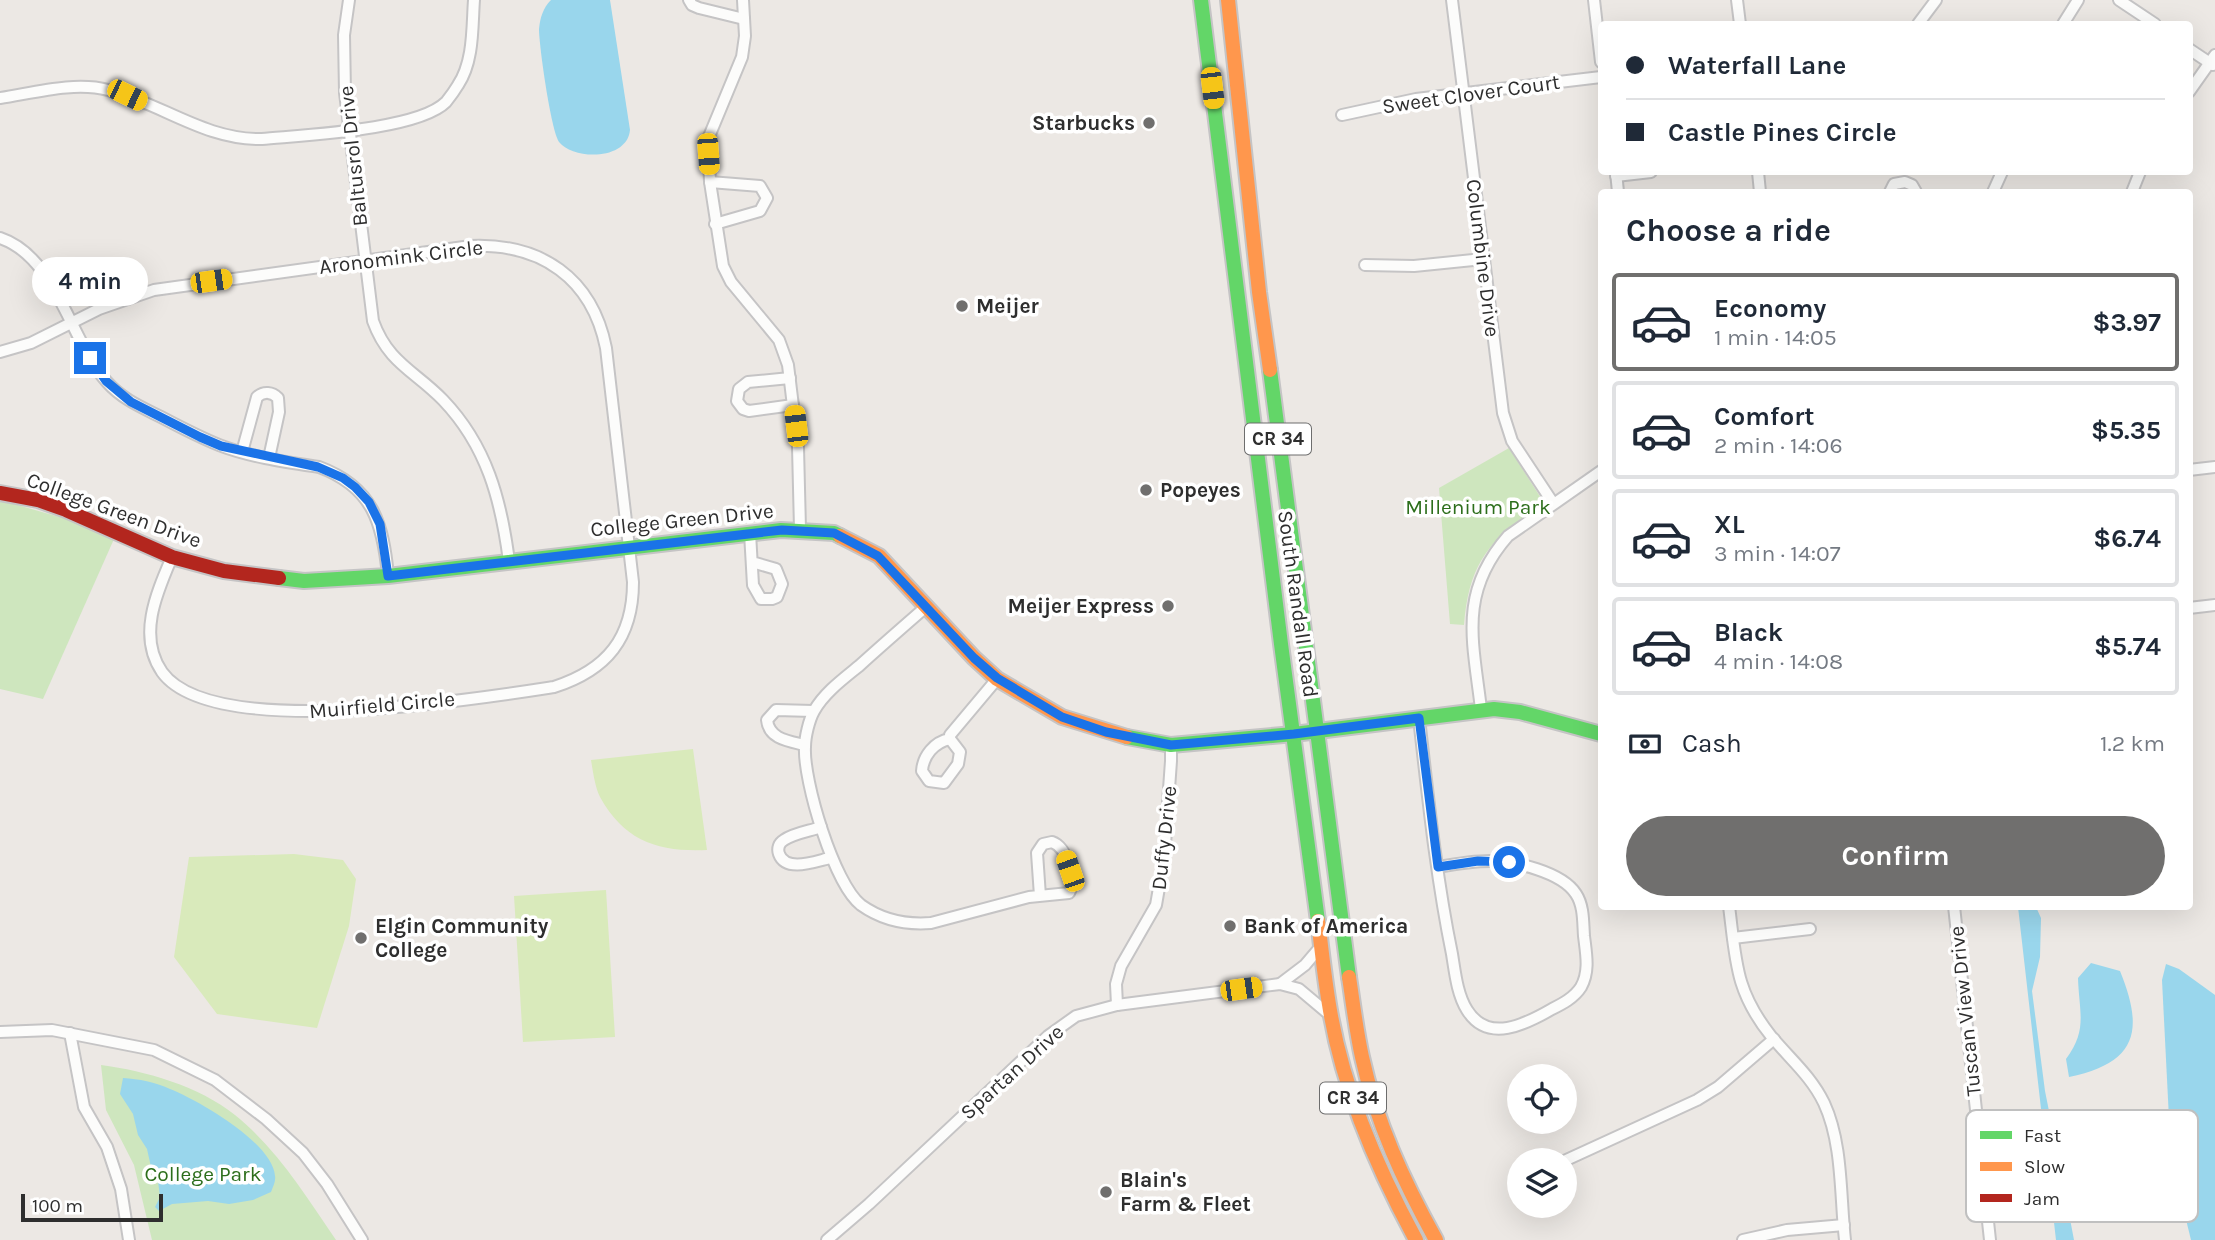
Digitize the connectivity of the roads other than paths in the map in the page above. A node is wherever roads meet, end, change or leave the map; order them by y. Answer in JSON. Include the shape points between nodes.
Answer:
{"nodes":[{"id":1,"x":349,"y":0,"type":"edge"},
{"id":2,"x":474,"y":0,"type":"edge"},
{"id":3,"x":689,"y":0,"type":"edge"},
{"id":4,"x":743,"y":0,"type":"edge"},
{"id":5,"x":1201,"y":0,"type":"edge"},
{"id":6,"x":1228,"y":0,"type":"edge"},
{"id":7,"x":1452,"y":0,"type":"edge"},
{"id":8,"x":1594,"y":0,"type":"edge"},
{"id":9,"x":1737,"y":0,"type":"edge"},
{"id":10,"x":1935,"y":0,"type":"edge"},
{"id":11,"x":2078,"y":0,"type":"edge"},
{"id":12,"x":2119,"y":0,"type":"edge"},
{"id":13,"x":744,"y":19,"type":"junction"},
{"id":14,"x":1740,"y":21,"type":"edge"},
{"id":15,"x":1919,"y":21,"type":"edge"},
{"id":16,"x":2065,"y":21,"type":"edge"},
{"id":17,"x":2150,"y":21,"type":"edge"},
{"id":18,"x":1598,"y":35,"type":"edge"},
{"id":19,"x":2193,"y":51,"type":"edge"},
{"id":20,"x":2213,"y":62,"type":"edge"},
{"id":21,"x":1598,"y":77,"type":"edge"},
{"id":22,"x":2193,"y":87,"type":"edge"},
{"id":23,"x":1463,"y":94,"type":"junction"},
{"id":24,"x":0,"y":98,"type":"edge"},
{"id":25,"x":1342,"y":115,"type":"dead end"},
{"id":26,"x":348,"y":130,"type":"junction"},
{"id":27,"x":710,"y":182,"type":"junction"},
{"id":28,"x":1892,"y":189,"type":"edge"},
{"id":29,"x":1914,"y":189,"type":"edge"},
{"id":30,"x":715,"y":225,"type":"junction"},
{"id":31,"x":0,"y":238,"type":"edge"},
{"id":32,"x":1483,"y":259,"type":"junction"},
{"id":33,"x":365,"y":261,"type":"junction"},
{"id":34,"x":1365,"y":265,"type":"dead end"},
{"id":35,"x":71,"y":324,"type":"junction"},
{"id":36,"x":0,"y":352,"type":"edge"},
{"id":37,"x":790,"y":378,"type":"junction"},
{"id":38,"x":793,"y":405,"type":"junction"},
{"id":39,"x":242,"y":452,"type":"junction"},
{"id":40,"x":269,"y":458,"type":"junction"},
{"id":41,"x":2215,"y":467,"type":"edge"},
{"id":42,"x":2193,"y":470,"type":"edge"},
{"id":43,"x":1598,"y":473,"type":"edge"},
{"id":44,"x":0,"y":493,"type":"edge"},
{"id":45,"x":1553,"y":503,"type":"junction"},
{"id":46,"x":800,"y":529,"type":"junction"},
{"id":47,"x":750,"y":533,"type":"junction"},
{"id":48,"x":629,"y":547,"type":"junction"},
{"id":49,"x":172,"y":557,"type":"junction"},
{"id":50,"x":509,"y":561,"type":"junction"},
{"id":51,"x":752,"y":562,"type":"dead end"},
{"id":52,"x":388,"y":576,"type":"junction"},
{"id":53,"x":2215,"y":605,"type":"edge"},
{"id":54,"x":927,"y":606,"type":"junction"},
{"id":55,"x":2193,"y":608,"type":"edge"},
{"id":56,"x":997,"y":678,"type":"junction"},
{"id":57,"x":1481,"y":709,"type":"junction"},
{"id":58,"x":813,"y":711,"type":"junction"},
{"id":59,"x":1419,"y":718,"type":"junction"},
{"id":60,"x":1317,"y":731,"type":"junction"},
{"id":61,"x":1598,"y":733,"type":"edge"},
{"id":62,"x":1294,"y":734,"type":"junction"},
{"id":63,"x":950,"y":739,"type":"dead end"},
{"id":64,"x":804,"y":745,"type":"junction"},
{"id":65,"x":1171,"y":745,"type":"junction"},
{"id":66,"x":821,"y":827,"type":"junction"},
{"id":67,"x":830,"y":858,"type":"junction"},
{"id":68,"x":1438,"y":867,"type":"junction"},
{"id":69,"x":1040,"y":896,"type":"junction"},
{"id":70,"x":1730,"y":910,"type":"edge"},
{"id":71,"x":1954,"y":910,"type":"edge"},
{"id":72,"x":1810,"y":929,"type":"dead end"},
{"id":73,"x":1733,"y":938,"type":"junction"},
{"id":74,"x":1322,"y":945,"type":"junction"},
{"id":75,"x":1280,"y":984,"type":"junction"},
{"id":76,"x":1118,"y":1005,"type":"junction"},
{"id":77,"x":1331,"y":1016,"type":"junction"},
{"id":78,"x":0,"y":1032,"type":"edge"},
{"id":79,"x":70,"y":1033,"type":"junction"},
{"id":80,"x":1774,"y":1039,"type":"junction"},
{"id":81,"x":1976,"y":1110,"type":"edge"},
{"id":82,"x":1577,"y":1155,"type":"edge"},
{"id":83,"x":1988,"y":1222,"type":"edge"},
{"id":84,"x":1843,"y":1225,"type":"junction"},
{"id":85,"x":129,"y":1240,"type":"edge"},
{"id":86,"x":362,"y":1240,"type":"edge"},
{"id":87,"x":827,"y":1240,"type":"edge"},
{"id":88,"x":1416,"y":1240,"type":"edge"},
{"id":89,"x":1436,"y":1240,"type":"edge"},
{"id":90,"x":1744,"y":1240,"type":"edge"},
{"id":91,"x":1845,"y":1240,"type":"edge"},
{"id":92,"x":1990,"y":1240,"type":"edge"}],
"edges":[{"from":1,"to":26,"type":"street","name":"Baltusrol Drive","via":[[344,35]]},
{"from":2,"to":26,"type":"street","via":[[466,67],[445,102],[402,122]]},
{"from":3,"to":13,"type":"street","via":[[699,8]]},
{"from":4,"to":13,"type":"street"},
{"from":5,"to":62,"type":"main road","name":"South Randall Road","number":"CR 34"},
{"from":6,"to":60,"type":"main road","name":"South Randall Road","number":"CR 34","via":[[1259,292]]},
{"from":7,"to":23,"type":"street","name":"Columbine Drive"},
{"from":8,"to":18,"type":"street"},
{"from":9,"to":14,"type":"street"},
{"from":10,"to":15,"type":"street"},
{"from":11,"to":16,"type":"street"},
{"from":12,"to":17,"type":"street"},
{"from":13,"to":27,"type":"street","via":[[742,57],[708,139]]},
{"from":19,"to":20,"type":"street"},
{"from":20,"to":22,"type":"street"},
{"from":21,"to":23,"type":"street","name":"Sweet Clover Court"},
{"from":23,"to":25,"type":"street","name":"Sweet Clover Court"},
{"from":23,"to":32,"type":"street","name":"Columbine Drive"},
{"from":24,"to":26,"type":"street","via":[[74,88],[105,89],[240,139]]},
{"from":26,"to":33,"type":"street","name":"Baltusrol Drive"},
{"from":27,"to":30,"type":"street"},
{"from":27,"to":30,"type":"street","via":[[760,186],[767,198],[760,211]]},
{"from":28,"to":29,"type":"street","via":[[1894,184],[1905,183]]},
{"from":30,"to":37,"type":"street","via":[[723,266],[779,341]]},
{"from":31,"to":35,"type":"street","via":[[27,254],[42,272]]},
{"from":32,"to":34,"type":"street","via":[[1434,265]]},
{"from":32,"to":45,"type":"street","name":"Columbine Drive","via":[[1506,426]]},
{"from":33,"to":35,"type":"street","name":"Aronomink Circle","via":[[154,290]]},
{"from":33,"to":48,"type":"street","name":"Aronomink Circle","via":[[501,246],[550,262],[570,278],[593,311],[603,338]]},
{"from":33,"to":50,"type":"street","name":"Baltusrol Drive","via":[[373,321],[384,344],[398,362],[442,398],[483,458],[500,503]]},
{"from":35,"to":36,"type":"street","name":"Aronomink Circle"},
{"from":35,"to":39,"type":"street","via":[[106,381],[125,398],[200,437]]},
{"from":37,"to":38,"type":"street"},
{"from":37,"to":38,"type":"street","via":[[748,382],[739,389],[737,401],[749,411]]},
{"from":38,"to":46,"type":"street"},
{"from":39,"to":40,"type":"street"},
{"from":39,"to":40,"type":"street","via":[[257,397],[266,393],[279,403]]},
{"from":40,"to":52,"type":"street","via":[[318,467],[355,487],[380,524]]},
{"from":41,"to":42,"type":"street"},
{"from":43,"to":45,"type":"street"},
{"from":44,"to":49,"type":"main road","name":"College Green Drive","via":[[66,510]]},
{"from":45,"to":57,"type":"street","via":[[1508,536],[1481,576],[1472,618]]},
{"from":46,"to":47,"type":"main road","name":"College Green Drive"},
{"from":46,"to":54,"type":"main road","name":"College Green Drive","via":[[834,533],[868,549]]},
{"from":47,"to":48,"type":"main road","name":"College Green Drive"},
{"from":47,"to":51,"type":"street"},
{"from":48,"to":49,"type":"street","name":"Muirfield Circle","via":[[633,595],[623,634],[606,660],[576,679],[536,690],[324,712],[216,702],[182,690],[162,673],[152,652],[149,624]]},
{"from":48,"to":50,"type":"main road","name":"College Green Drive"},
{"from":49,"to":52,"type":"main road","name":"College Green Drive","via":[[224,571],[304,581]]},
{"from":50,"to":52,"type":"main road","name":"College Green Drive"},
{"from":53,"to":55,"type":"street"},
{"from":54,"to":56,"type":"main road","name":"College Green Drive"},
{"from":54,"to":58,"type":"street"},
{"from":56,"to":63,"type":"street"},
{"from":56,"to":65,"type":"main road","name":"College Green Drive","via":[[1062,717],[1121,736]]},
{"from":57,"to":59,"type":"main road","name":"College Green Drive"},
{"from":57,"to":61,"type":"main road","name":"College Green Drive","via":[[1520,712]]},
{"from":58,"to":64,"type":"street"},
{"from":58,"to":64,"type":"street","via":[[776,710],[767,720],[772,734]]},
{"from":59,"to":60,"type":"main road","name":"College Green Drive"},
{"from":59,"to":68,"type":"street"},
{"from":60,"to":62,"type":"main road","name":"College Green Drive"},
{"from":60,"to":89,"type":"main road","name":"South Randall Road","number":"CR 34","via":[[1362,1057],[1407,1188]]},
{"from":62,"to":65,"type":"main road","name":"College Green Drive"},
{"from":62,"to":74,"type":"main road","name":"South Randall Road","number":"CR 34"},
{"from":64,"to":66,"type":"street"},
{"from":65,"to":76,"type":"street","name":"Duffy Drive","via":[[1164,859],[1156,905],[1121,966],[1116,984]]},
{"from":66,"to":67,"type":"street"},
{"from":66,"to":67,"type":"street","via":[[780,843],[780,857],[794,865]]},
{"from":67,"to":69,"type":"street","via":[[860,904],[907,924],[931,923]]},
{"from":68,"to":68,"type":"street","via":[[1509,862],[1558,877],[1570,886],[1578,896],[1587,964],[1580,988],[1568,1000],[1521,1026],[1506,1029],[1480,1023],[1462,997]]},
{"from":69,"to":69,"type":"street","via":[[1037,853],[1043,844],[1056,843],[1073,885],[1069,893]]},
{"from":70,"to":73,"type":"street"},
{"from":71,"to":81,"type":"street","name":"Tuscan View Drive"},
{"from":72,"to":73,"type":"street"},
{"from":73,"to":80,"type":"street","via":[[1741,987]]},
{"from":74,"to":75,"type":"street"},
{"from":74,"to":77,"type":"main road","name":"South Randall Road","number":"CR 34"},
{"from":75,"to":76,"type":"street","name":"Spartan Drive"},
{"from":75,"to":77,"type":"street","via":[[1300,989]]},
{"from":76,"to":87,"type":"street","name":"Spartan Drive","via":[[1076,1016],[1048,1036]]},
{"from":77,"to":88,"type":"main road","name":"South Randall Road","number":"CR 34","via":[[1365,1133]]},
{"from":78,"to":79,"type":"street"},
{"from":79,"to":85,"type":"street","via":[[84,1107],[107,1147],[121,1189]]},
{"from":79,"to":86,"type":"street","via":[[154,1049],[215,1080],[303,1153]]},
{"from":80,"to":82,"type":"street","via":[[1697,1100]]},
{"from":80,"to":84,"type":"street","via":[[1814,1085],[1830,1118]]},
{"from":83,"to":92,"type":"street","name":"Tuscan View Drive"},
{"from":84,"to":90,"type":"street"},
{"from":84,"to":91,"type":"street"}]}
